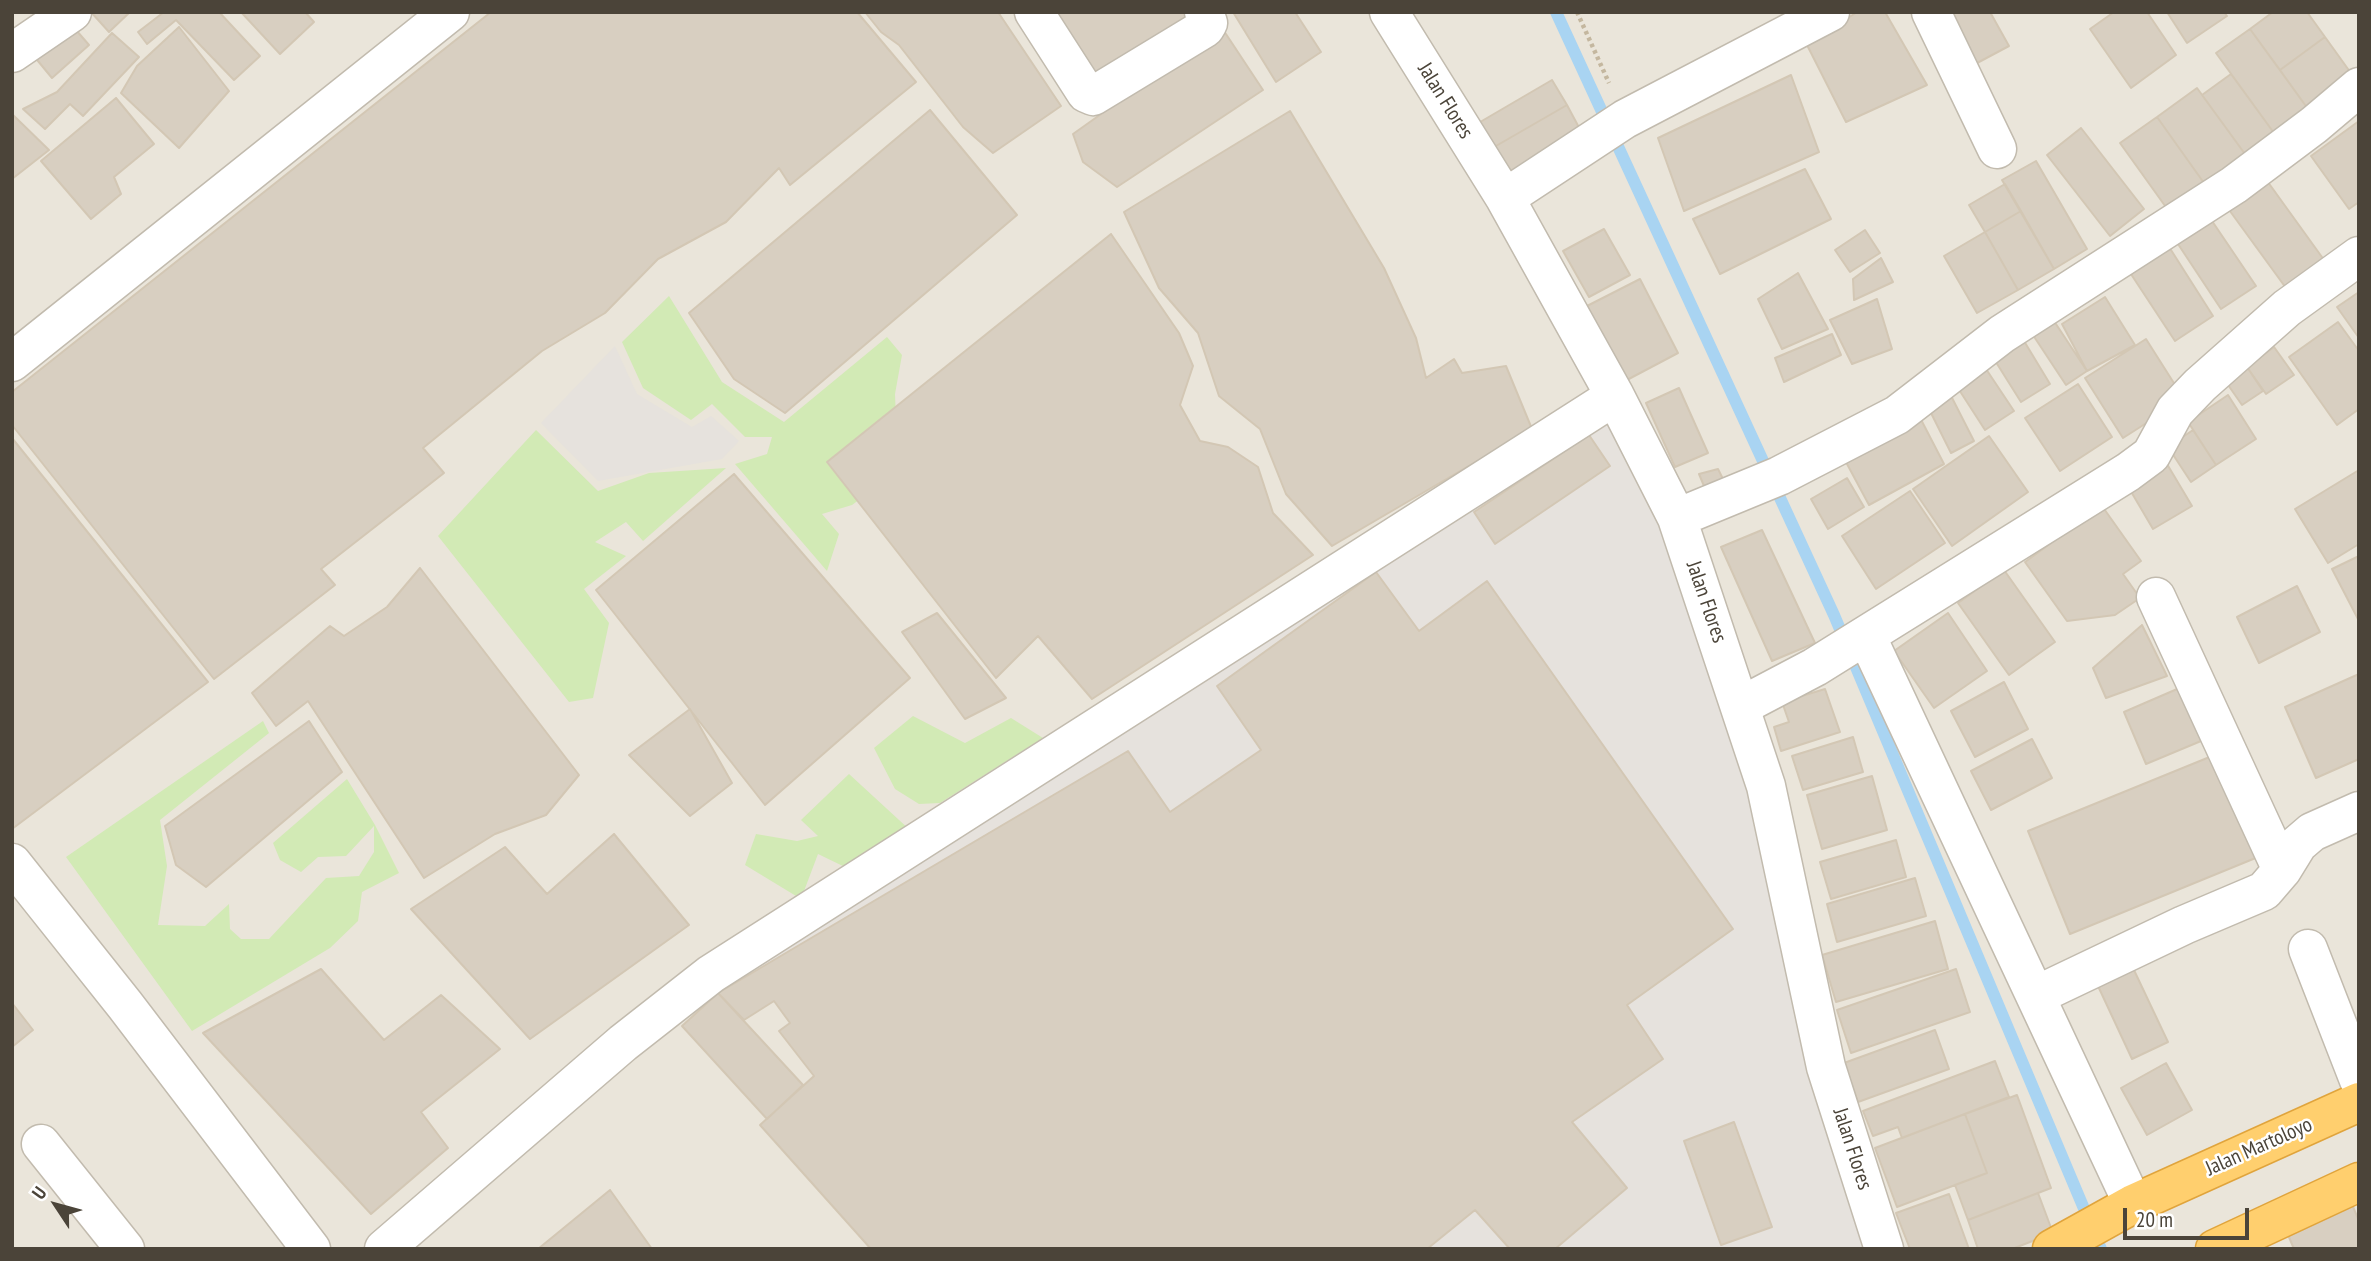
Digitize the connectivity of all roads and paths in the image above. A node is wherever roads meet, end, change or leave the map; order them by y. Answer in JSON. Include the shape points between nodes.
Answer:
{"nodes":[{"id":1,"x":72,"y":12,"type":"edge"},
{"id":2,"x":450,"y":12,"type":"edge"},
{"id":3,"x":1034,"y":12,"type":"edge"},
{"id":4,"x":1204,"y":12,"type":"edge"},
{"id":5,"x":1389,"y":12,"type":"edge"},
{"id":6,"x":1577,"y":12,"type":"edge"},
{"id":7,"x":1830,"y":12,"type":"edge"},
{"id":8,"x":1931,"y":12,"type":"edge"},
{"id":9,"x":12,"y":54,"type":"edge"},
{"id":10,"x":2359,"y":87,"type":"edge"},
{"id":11,"x":1625,"y":120,"type":"junction"},
{"id":12,"x":1997,"y":149,"type":"dead end"},
{"id":13,"x":1505,"y":198,"type":"junction"},
{"id":14,"x":2359,"y":256,"type":"edge"},
{"id":15,"x":12,"y":362,"type":"edge"},
{"id":16,"x":1615,"y":396,"type":"junction"},
{"id":17,"x":1677,"y":519,"type":"junction"},
{"id":18,"x":2156,"y":597,"type":"dead end"},
{"id":19,"x":1857,"y":641,"type":"junction"},
{"id":20,"x":1741,"y":706,"type":"junction"},
{"id":21,"x":2359,"y":811,"type":"edge"},
{"id":22,"x":12,"y":863,"type":"edge"},
{"id":23,"x":2282,"y":870,"type":"junction"},
{"id":24,"x":2308,"y":949,"type":"dead end"},
{"id":25,"x":2037,"y":995,"type":"junction"},
{"id":26,"x":2359,"y":1080,"type":"edge"},
{"id":27,"x":2359,"y":1102,"type":"edge"},
{"id":28,"x":41,"y":1144,"type":"dead end"},
{"id":29,"x":2359,"y":1182,"type":"edge"},
{"id":30,"x":2127,"y":1207,"type":"junction"},
{"id":31,"x":125,"y":1249,"type":"edge"},
{"id":32,"x":311,"y":1249,"type":"edge"},
{"id":33,"x":384,"y":1249,"type":"edge"},
{"id":34,"x":1884,"y":1249,"type":"edge"},
{"id":35,"x":2052,"y":1249,"type":"edge"},
{"id":36,"x":2215,"y":1249,"type":"edge"}],
"edges":[{"from":1,"to":9,"type":"street"},
{"from":2,"to":15,"type":"street"},
{"from":3,"to":4,"type":"street","via":[[1086,93],[1093,96],[1205,28],[1209,23]]},
{"from":5,"to":13,"type":"street","name":"Jalan Flores"},
{"from":6,"to":11,"type":"path"},
{"from":7,"to":11,"type":"street"},
{"from":8,"to":12,"type":"street"},
{"from":10,"to":17,"type":"street","via":[[2234,185],[2002,334],[1897,415],[1779,476]]},
{"from":11,"to":13,"type":"street"},
{"from":13,"to":16,"type":"street","name":"Jalan Flores"},
{"from":14,"to":19,"type":"street","via":[[2287,308],[2200,385],[2175,411],[2151,454]]},
{"from":16,"to":17,"type":"street","name":"Jalan Flores"},
{"from":16,"to":33,"type":"street","via":[[711,974],[623,1043]]},
{"from":17,"to":20,"type":"street","name":"Jalan Flores"},
{"from":18,"to":23,"type":"street"},
{"from":19,"to":20,"type":"street"},
{"from":19,"to":25,"type":"street"},
{"from":20,"to":34,"type":"street","name":"Jalan Flores","via":[[1766,786],[1826,1067]]},
{"from":21,"to":23,"type":"street","via":[[2312,832],[2298,844]]},
{"from":22,"to":32,"type":"street"},
{"from":23,"to":25,"type":"street","via":[[2264,891]]},
{"from":24,"to":26,"type":"street"},
{"from":25,"to":30,"type":"street"},
{"from":27,"to":30,"type":"highway","name":"Jalan Martoloyo"},
{"from":28,"to":31,"type":"street"},
{"from":29,"to":36,"type":"highway"},
{"from":30,"to":35,"type":"highway","name":"Jalan Martoloyo"}]}
